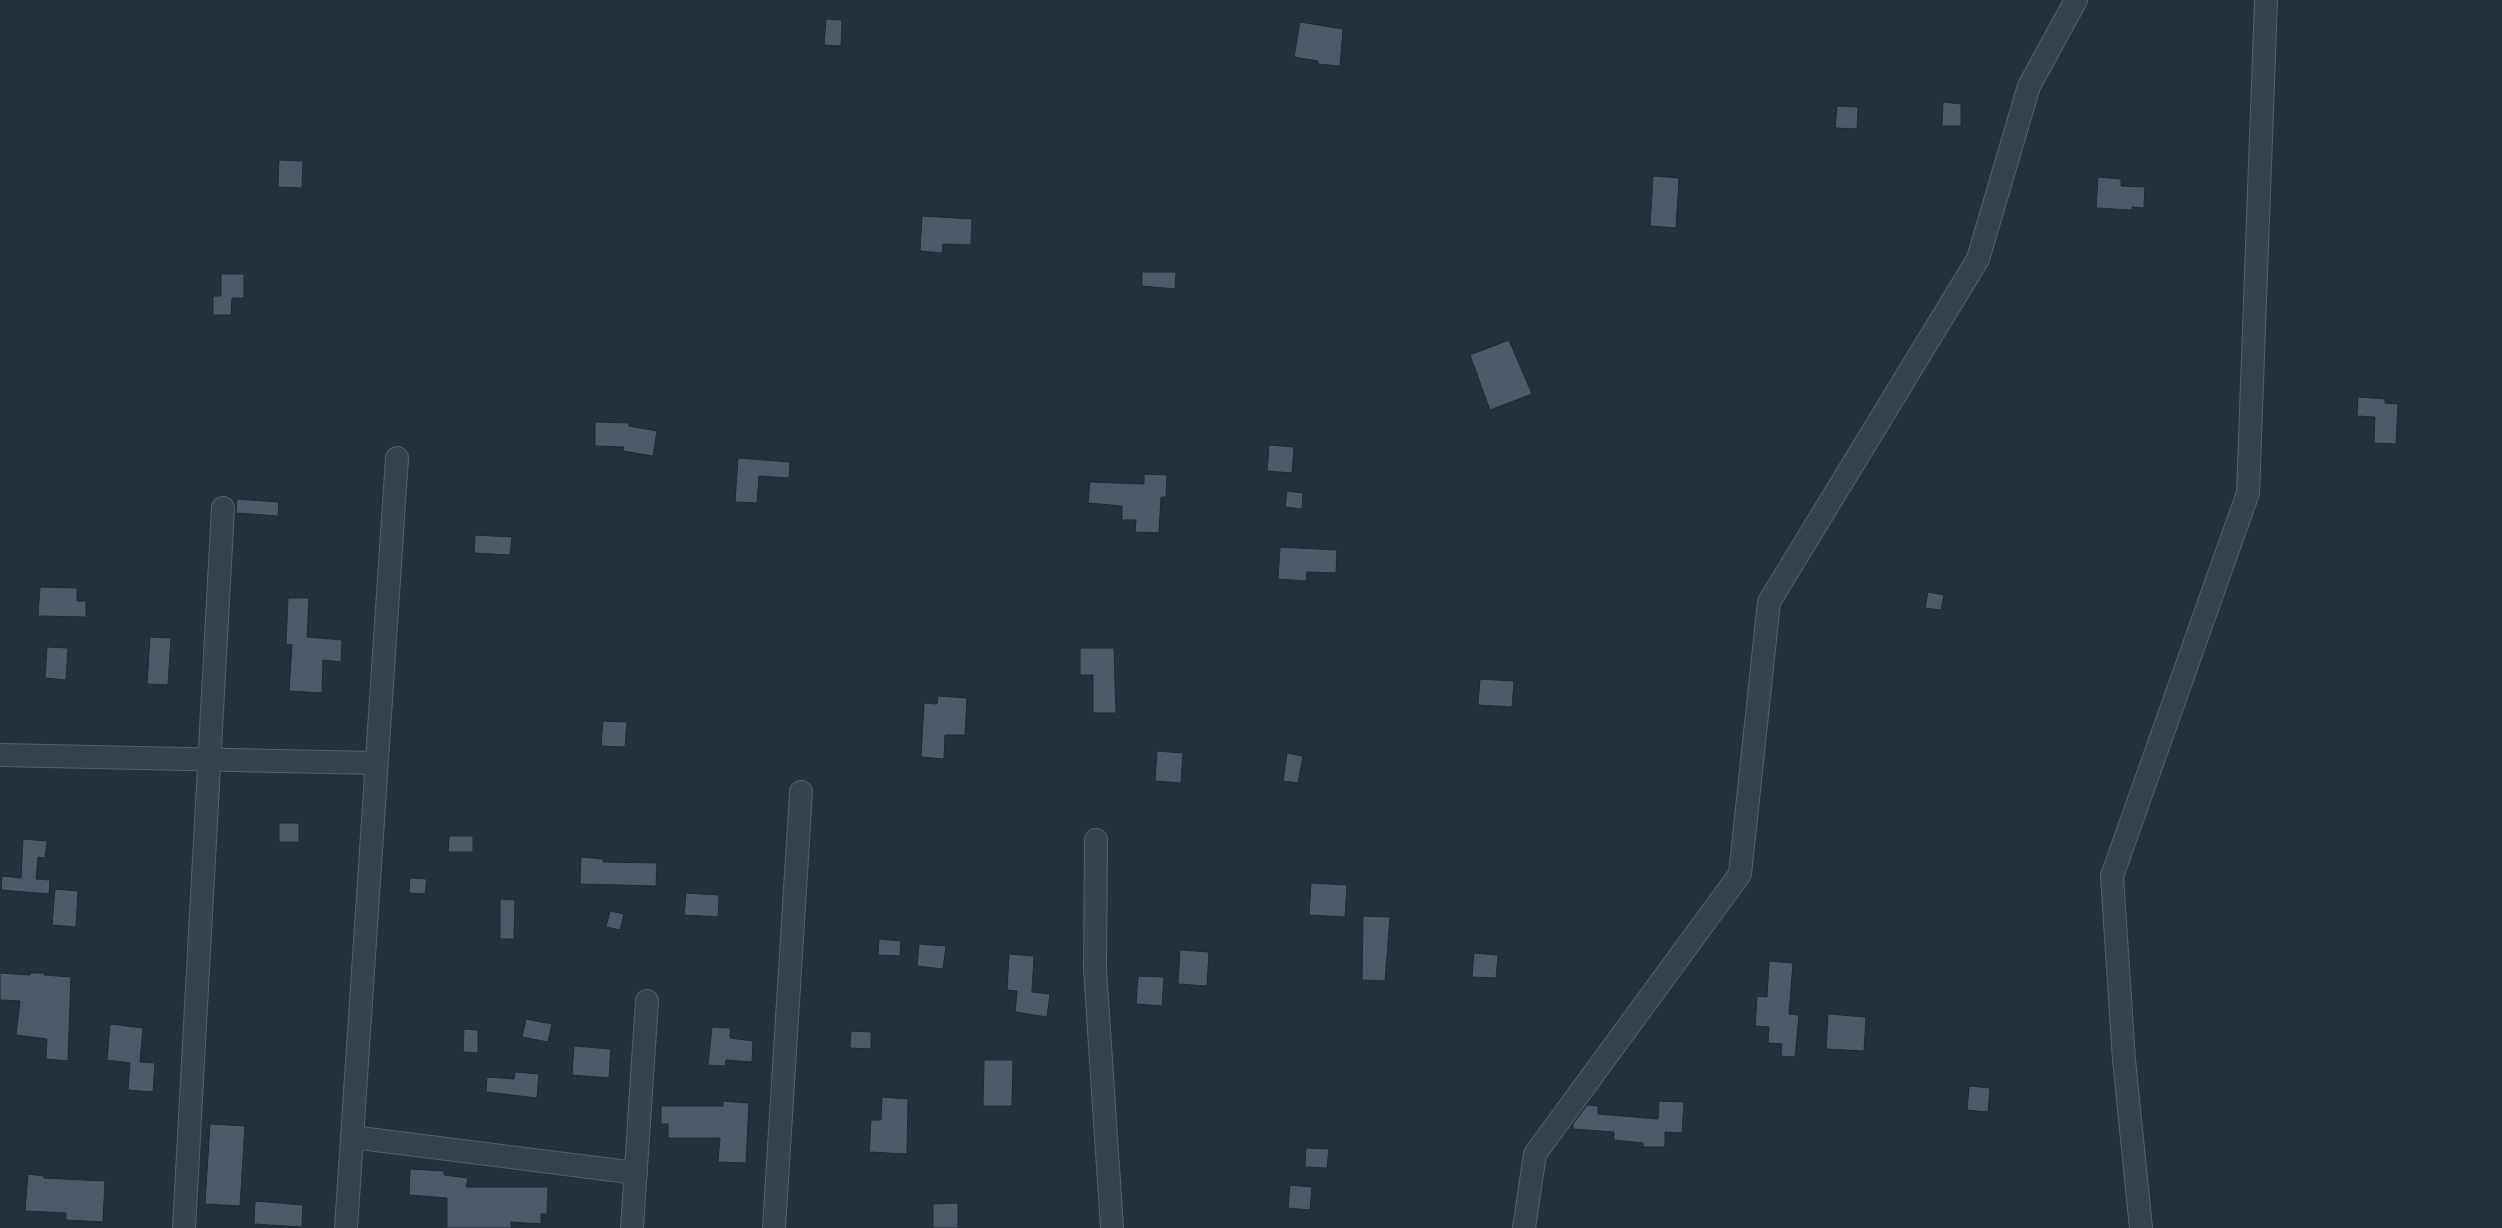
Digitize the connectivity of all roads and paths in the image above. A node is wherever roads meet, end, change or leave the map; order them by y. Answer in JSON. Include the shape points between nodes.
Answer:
{"nodes":[{"id":1,"x":2076,"y":0,"type":"edge"},
{"id":2,"x":2266,"y":0,"type":"edge"},
{"id":3,"x":396,"y":458,"type":"dead end"},
{"id":4,"x":222,"y":508,"type":"dead end"},
{"id":5,"x":0,"y":755,"type":"edge"},
{"id":6,"x":209,"y":759,"type":"junction"},
{"id":7,"x":376,"y":763,"type":"junction"},
{"id":8,"x":801,"y":792,"type":"dead end"},
{"id":9,"x":1096,"y":840,"type":"dead end"},
{"id":10,"x":647,"y":1001,"type":"dead end"},
{"id":11,"x":352,"y":1137,"type":"junction"},
{"id":12,"x":636,"y":1173,"type":"junction"},
{"id":13,"x":184,"y":1228,"type":"edge"},
{"id":14,"x":346,"y":1228,"type":"edge"},
{"id":15,"x":632,"y":1228,"type":"edge"},
{"id":16,"x":774,"y":1228,"type":"edge"},
{"id":17,"x":1112,"y":1228,"type":"edge"},
{"id":18,"x":1524,"y":1228,"type":"edge"},
{"id":19,"x":2141,"y":1228,"type":"edge"}],
"edges":[{"from":1,"to":18,"type":"street","via":[[2029,86],[1978,259],[1769,602],[1740,874],[1536,1154]]},
{"from":2,"to":19,"type":"street","via":[[2248,494],[2112,876],[2124,1060]]},
{"from":3,"to":7,"type":"street"},
{"from":4,"to":6,"type":"street"},
{"from":5,"to":6,"type":"street"},
{"from":6,"to":7,"type":"street"},
{"from":6,"to":13,"type":"street"},
{"from":7,"to":11,"type":"street"},
{"from":8,"to":16,"type":"street"},
{"from":9,"to":17,"type":"street","via":[[1095,969]]},
{"from":10,"to":12,"type":"street"},
{"from":11,"to":12,"type":"street"},
{"from":11,"to":14,"type":"street"},
{"from":12,"to":15,"type":"street"}]}
